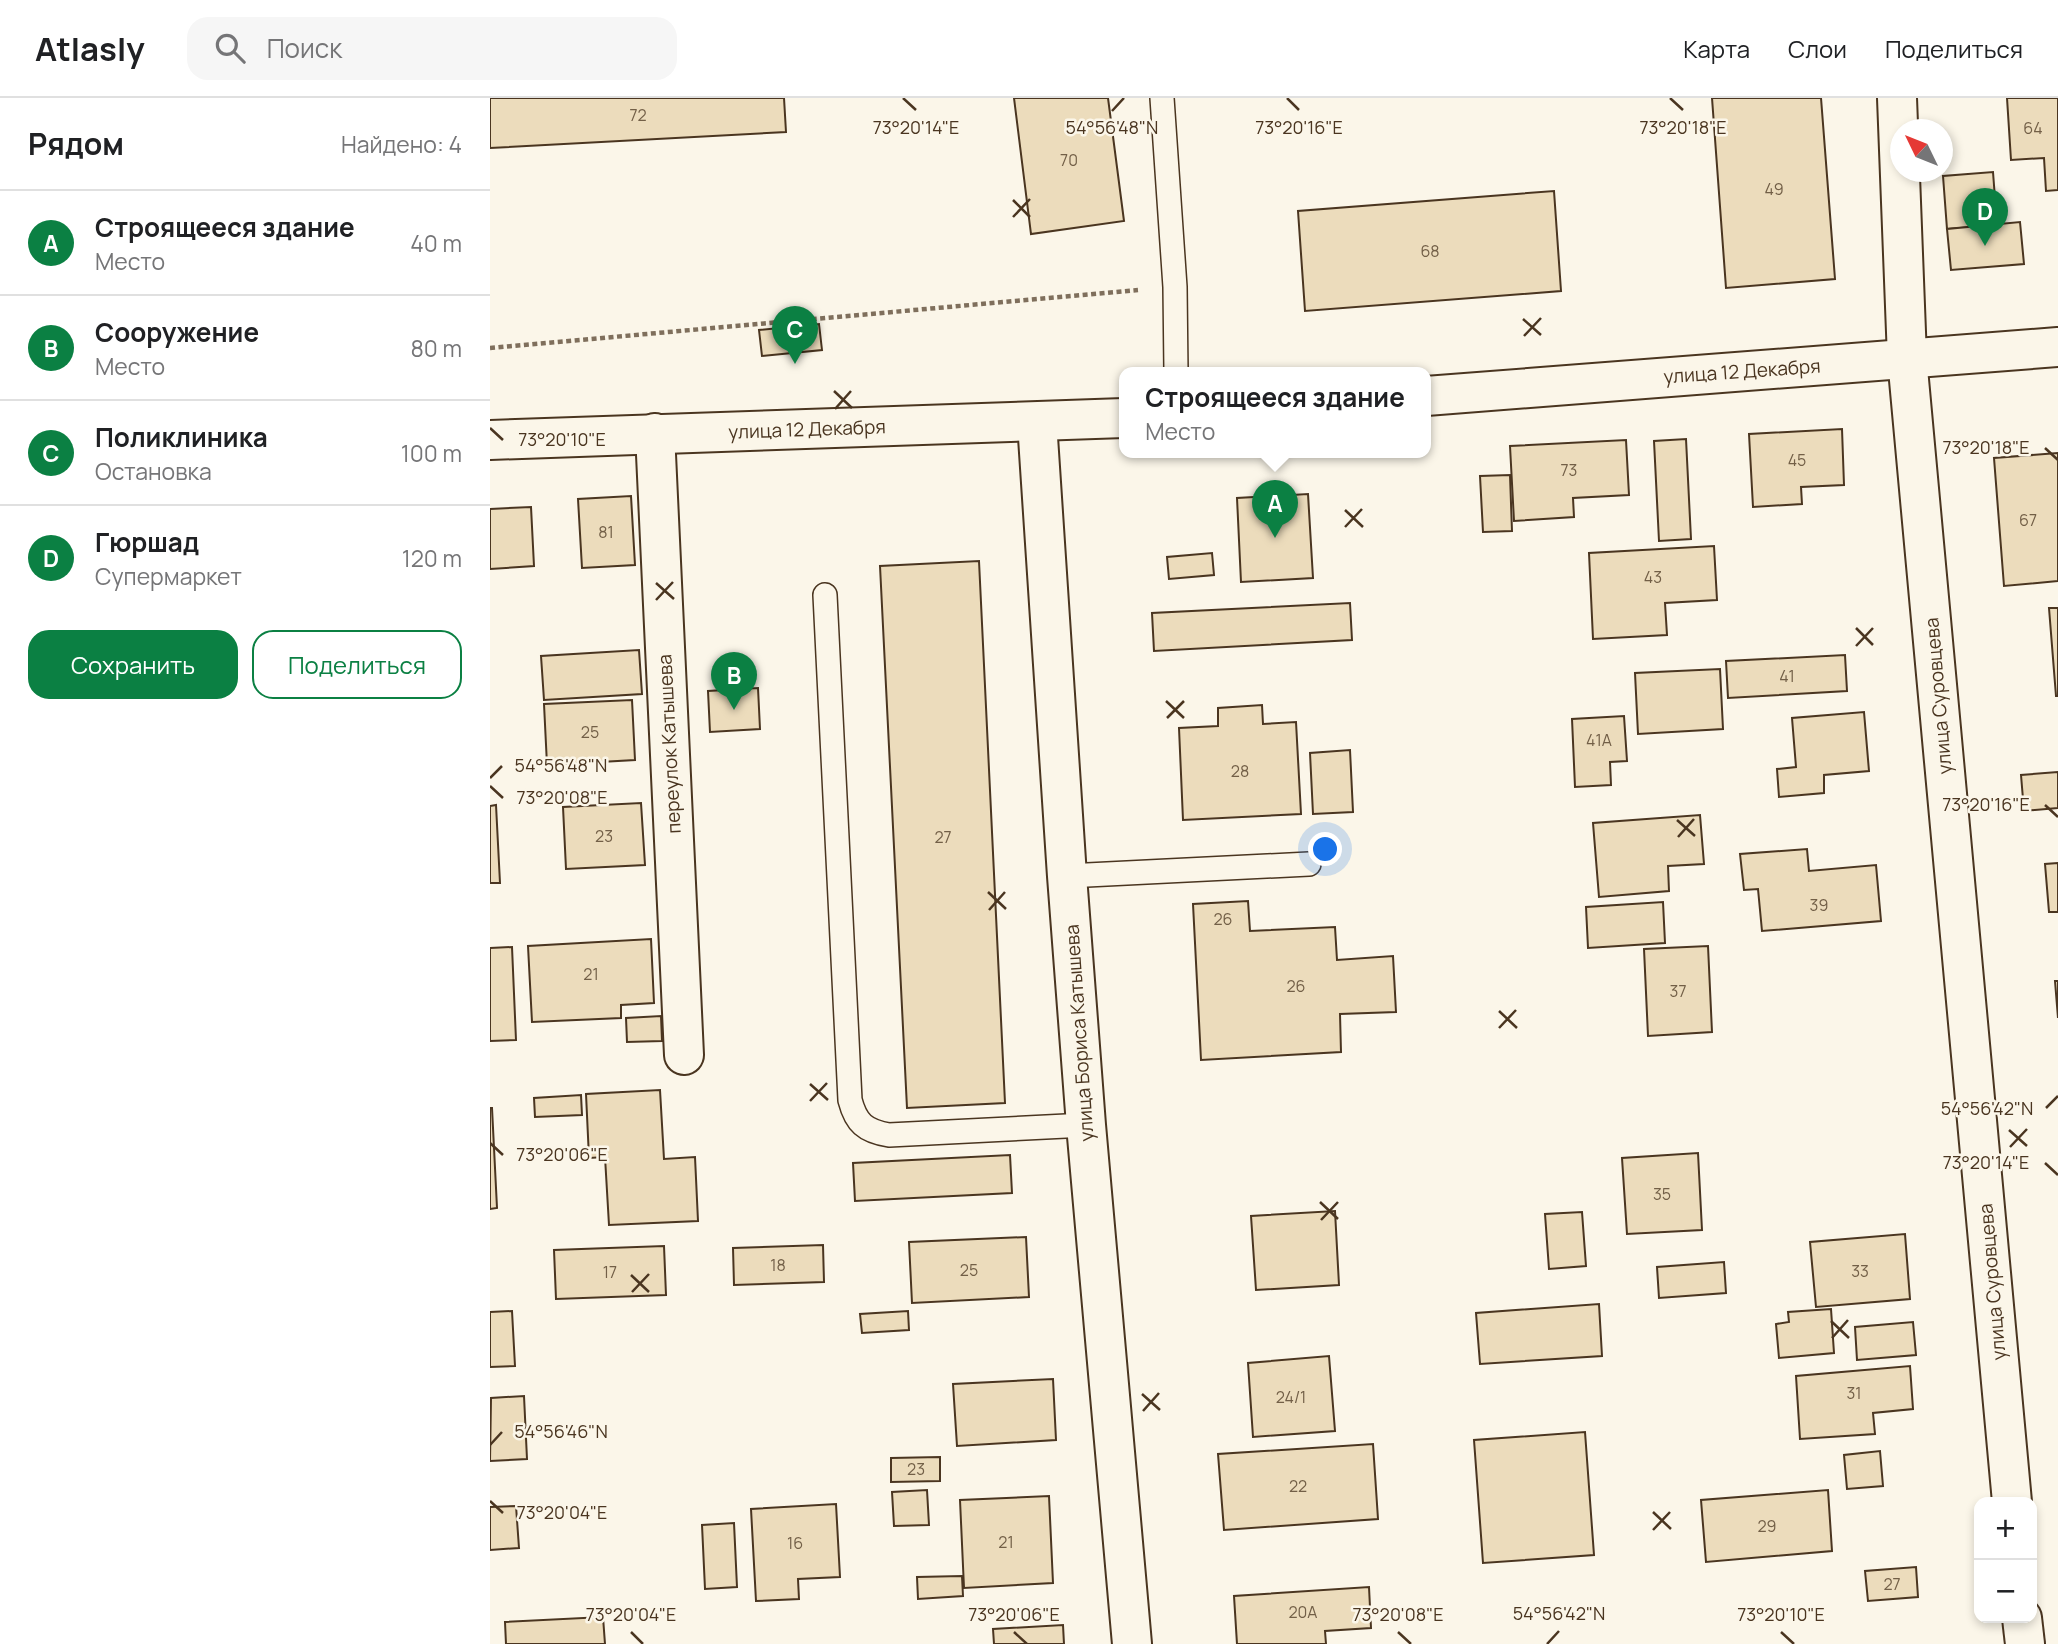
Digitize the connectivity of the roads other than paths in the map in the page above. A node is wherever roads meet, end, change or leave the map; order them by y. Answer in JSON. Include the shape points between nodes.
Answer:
{"nodes":[{"id":1,"x":1162,"y":98,"type":"edge"},
{"id":2,"x":1897,"y":98,"type":"edge"},
{"id":3,"x":2058,"y":347,"type":"edge"},
{"id":4,"x":1907,"y":358,"type":"junction"},
{"id":5,"x":1176,"y":367,"type":"edge"},
{"id":6,"x":1431,"y":396,"type":"edge"},
{"id":7,"x":1119,"y":418,"type":"edge"},
{"id":8,"x":1037,"y":422,"type":"junction"},
{"id":9,"x":655,"y":433,"type":"junction"},
{"id":10,"x":490,"y":440,"type":"edge"},
{"id":11,"x":825,"y":595,"type":"dead end"},
{"id":12,"x":1309,"y":864,"type":"dead end"},
{"id":13,"x":1067,"y":876,"type":"junction"},
{"id":14,"x":684,"y":1055,"type":"dead end"},
{"id":15,"x":1086,"y":1125,"type":"junction"},
{"id":16,"x":2012,"y":1497,"type":"edge"},
{"id":17,"x":2023,"y":1623,"type":"edge"},
{"id":18,"x":1132,"y":1644,"type":"edge"},
{"id":19,"x":2025,"y":1644,"type":"edge"}],
"edges":[{"from":1,"to":5,"type":"lane"},
{"from":2,"to":4,"type":"street","name":"улица Суровцева"},
{"from":3,"to":4,"type":"street","name":"улица 12 Декабря"},
{"from":4,"to":6,"type":"street","name":"улица 12 Декабря"},
{"from":4,"to":16,"type":"street","name":"улица Суровцева"},
{"from":7,"to":8,"type":"street","name":"улица 12 Декабря"},
{"from":8,"to":9,"type":"street","name":"улица 12 Декабря"},
{"from":8,"to":13,"type":"street","name":"улица Бориса Катышева"},
{"from":9,"to":10,"type":"street","name":"улица 12 Декабря"},
{"from":9,"to":14,"type":"street","name":"переулок Катышева"},
{"from":11,"to":15,"type":"lane","via":[[854,1114],[863,1126],[889,1135]]},
{"from":12,"to":13,"type":"lane"},
{"from":13,"to":15,"type":"street","name":"улица Бориса Катышева"},
{"from":15,"to":18,"type":"street","name":"улица Бориса Катышева"},
{"from":17,"to":19,"type":"street"}]}
